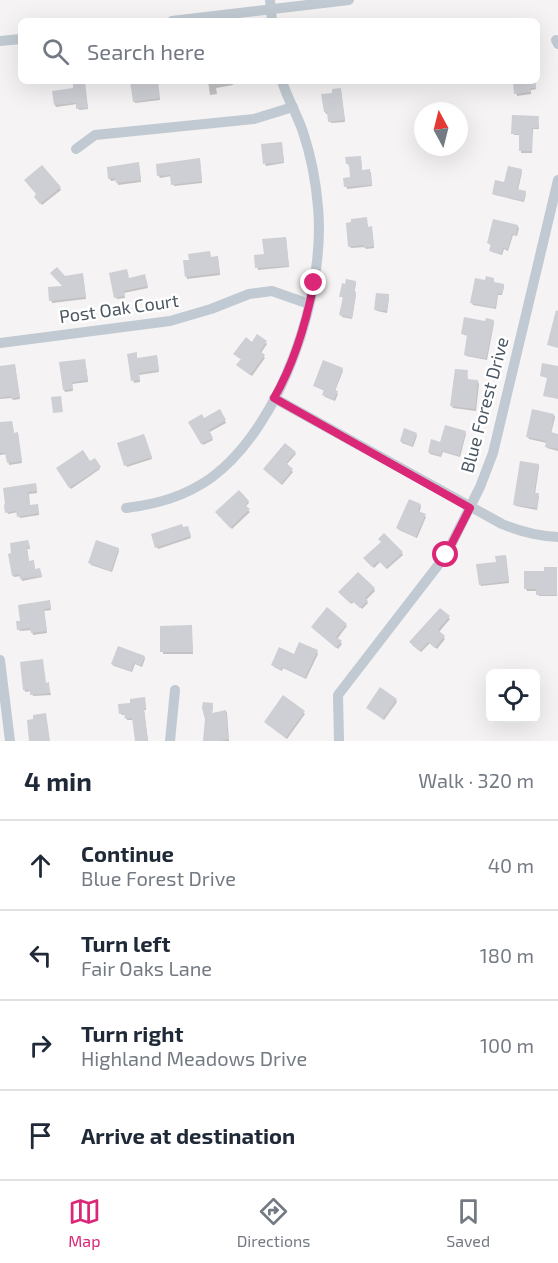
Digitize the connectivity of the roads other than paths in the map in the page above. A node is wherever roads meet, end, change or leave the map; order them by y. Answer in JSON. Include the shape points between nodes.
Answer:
{"nodes":[{"id":1,"x":350,"y":0,"type":"edge"},
{"id":2,"x":271,"y":5,"type":"edge"},
{"id":3,"x":191,"y":18,"type":"edge"},
{"id":4,"x":18,"y":39,"type":"edge"},
{"id":5,"x":0,"y":41,"type":"edge"},
{"id":6,"x":283,"y":84,"type":"edge"},
{"id":7,"x":293,"y":107,"type":"junction"},
{"id":8,"x":76,"y":149,"type":"dead end"},
{"id":9,"x":558,"y":180,"type":"edge"},
{"id":10,"x":309,"y":304,"type":"junction"},
{"id":11,"x":0,"y":343,"type":"edge"},
{"id":12,"x":274,"y":398,"type":"junction"},
{"id":13,"x":126,"y":508,"type":"dead end"},
{"id":14,"x":470,"y":508,"type":"junction"},
{"id":15,"x":558,"y":537,"type":"edge"},
{"id":16,"x":0,"y":660,"type":"edge"},
{"id":17,"x":2,"y":689,"type":"edge"},
{"id":18,"x":175,"y":690,"type":"dead end"},
{"id":19,"x":10,"y":741,"type":"edge"},
{"id":20,"x":170,"y":741,"type":"edge"},
{"id":21,"x":339,"y":741,"type":"edge"}],
"edges":[{"from":1,"to":2,"type":"street"},
{"from":2,"to":3,"type":"street"},
{"from":4,"to":5,"type":"street"},
{"from":6,"to":7,"type":"street"},
{"from":7,"to":8,"type":"street","via":[[254,119],[95,135]]},
{"from":7,"to":10,"type":"street","via":[[311,158],[318,207],[317,264]]},
{"from":9,"to":14,"type":"street","name":"Blue Forest Drive","via":[[493,453]]},
{"from":10,"to":11,"type":"street","name":"Post Oak Court","via":[[272,291],[249,294],[170,321]]},
{"from":10,"to":12,"type":"street","via":[[288,372]]},
{"from":12,"to":13,"type":"street","via":[[234,458],[210,478],[179,496]]},
{"from":12,"to":14,"type":"street"},
{"from":14,"to":15,"type":"street","via":[[521,532]]},
{"from":14,"to":21,"type":"street","name":"Blue Forest Drive","via":[[446,555],[338,695]]},
{"from":16,"to":17,"type":"street"},
{"from":17,"to":19,"type":"street"},
{"from":18,"to":20,"type":"street"}]}
